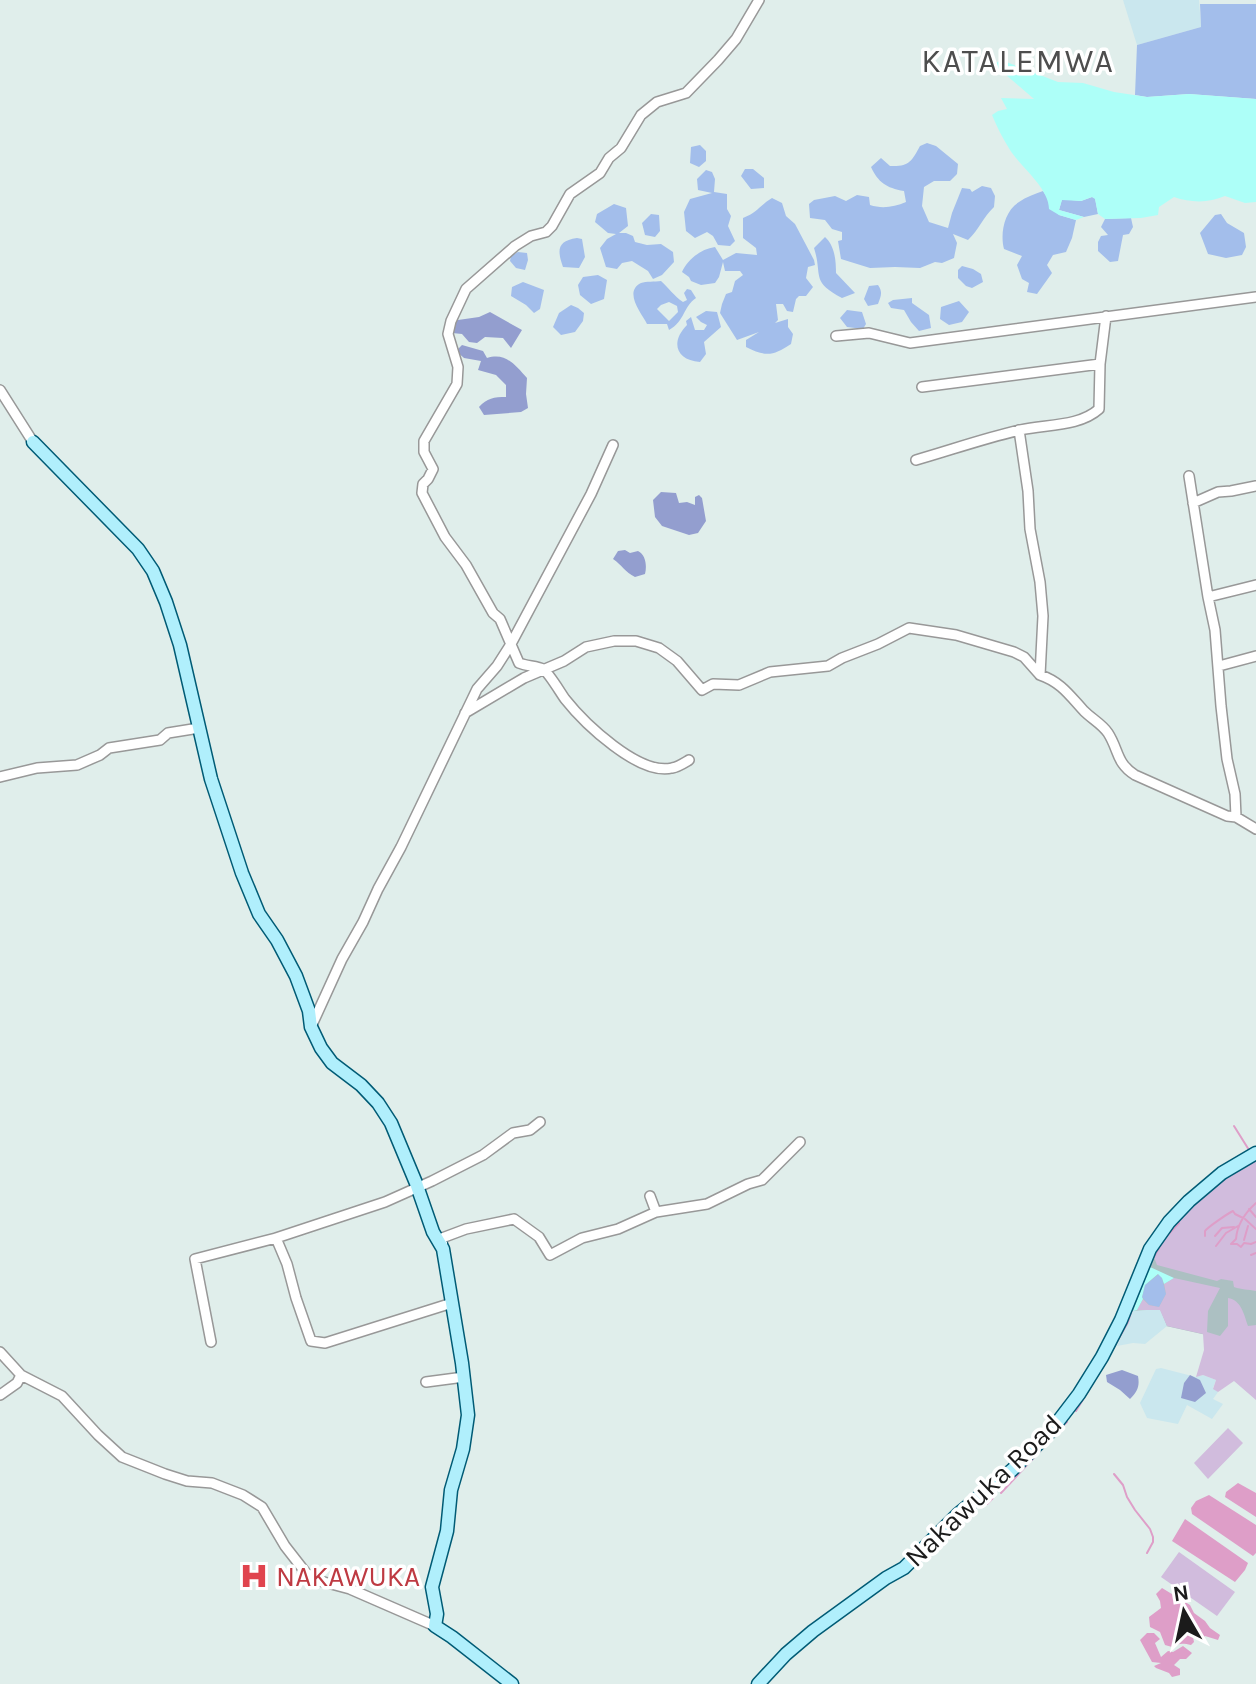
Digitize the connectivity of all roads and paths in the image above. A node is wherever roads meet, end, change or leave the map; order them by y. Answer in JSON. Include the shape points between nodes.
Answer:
{"nodes":[{"id":1,"x":759,"y":0,"type":"edge"},
{"id":2,"x":1256,"y":297,"type":"edge"},
{"id":3,"x":1106,"y":316,"type":"junction"},
{"id":4,"x":836,"y":336,"type":"dead end"},
{"id":5,"x":1100,"y":364,"type":"junction"},
{"id":6,"x":922,"y":387,"type":"dead end"},
{"id":7,"x":0,"y":390,"type":"edge"},
{"id":8,"x":1019,"y":430,"type":"junction"},
{"id":9,"x":33,"y":442,"type":"joint"},
{"id":10,"x":613,"y":445,"type":"dead end"},
{"id":11,"x":916,"y":460,"type":"dead end"},
{"id":12,"x":1189,"y":476,"type":"dead end"},
{"id":13,"x":1256,"y":486,"type":"edge"},
{"id":14,"x":1193,"y":503,"type":"junction"},
{"id":15,"x":1256,"y":585,"type":"edge"},
{"id":16,"x":1208,"y":597,"type":"junction"},
{"id":17,"x":511,"y":644,"type":"junction"},
{"id":18,"x":1256,"y":656,"type":"edge"},
{"id":19,"x":1219,"y":666,"type":"junction"},
{"id":20,"x":544,"y":670,"type":"junction"},
{"id":21,"x":1040,"y":675,"type":"junction"},
{"id":22,"x":465,"y":713,"type":"junction"},
{"id":23,"x":199,"y":728,"type":"junction"},
{"id":24,"x":689,"y":760,"type":"dead end"},
{"id":25,"x":0,"y":777,"type":"edge"},
{"id":26,"x":1236,"y":817,"type":"junction"},
{"id":27,"x":1256,"y":829,"type":"edge"},
{"id":28,"x":311,"y":1027,"type":"junction"},
{"id":29,"x":540,"y":1122,"type":"dead end"},
{"id":30,"x":800,"y":1142,"type":"dead end"},
{"id":31,"x":1256,"y":1153,"type":"edge"},
{"id":32,"x":417,"y":1187,"type":"junction"},
{"id":33,"x":650,"y":1196,"type":"dead end"},
{"id":34,"x":656,"y":1212,"type":"junction"},
{"id":35,"x":276,"y":1238,"type":"junction"},
{"id":36,"x":443,"y":1249,"type":"junction"},
{"id":37,"x":452,"y":1303,"type":"junction"},
{"id":38,"x":211,"y":1342,"type":"dead end"},
{"id":39,"x":0,"y":1352,"type":"edge"},
{"id":40,"x":21,"y":1375,"type":"junction"},
{"id":41,"x":464,"y":1377,"type":"junction"},
{"id":42,"x":426,"y":1382,"type":"dead end"},
{"id":43,"x":0,"y":1395,"type":"edge"},
{"id":44,"x":435,"y":1626,"type":"junction"},
{"id":45,"x":512,"y":1684,"type":"edge"},
{"id":46,"x":758,"y":1684,"type":"edge"}],
"edges":[{"from":1,"to":17,"type":"street","via":[[736,39],[693,86],[641,115],[600,173],[570,194],[546,232],[515,246],[466,289],[451,321],[448,334],[457,384],[424,441],[433,469],[422,493]]},
{"from":2,"to":3,"type":"street"},
{"from":3,"to":4,"type":"street","via":[[910,343],[869,333]]},
{"from":3,"to":5,"type":"street"},
{"from":5,"to":6,"type":"street"},
{"from":5,"to":8,"type":"street","via":[[1099,409],[1092,415]]},
{"from":7,"to":9,"type":"street"},
{"from":8,"to":11,"type":"street"},
{"from":8,"to":21,"type":"street","via":[[1043,616]]},
{"from":9,"to":23,"type":"street","via":[[138,549],[153,571],[180,645]]},
{"from":10,"to":17,"type":"street"},
{"from":12,"to":14,"type":"street"},
{"from":13,"to":14,"type":"street","via":[[1218,492]]},
{"from":14,"to":16,"type":"street"},
{"from":15,"to":16,"type":"street"},
{"from":16,"to":19,"type":"street"},
{"from":17,"to":20,"type":"street","via":[[519,663]]},
{"from":17,"to":22,"type":"street"},
{"from":18,"to":19,"type":"street"},
{"from":19,"to":26,"type":"street"},
{"from":20,"to":21,"type":"street","via":[[586,647],[636,641],[677,661],[702,690],[713,684],[739,685],[770,672],[828,666],[909,628],[1014,652]]},
{"from":20,"to":22,"type":"street"},
{"from":20,"to":24,"type":"street","via":[[609,744],[662,768]]},
{"from":21,"to":26,"type":"street","via":[[1067,690],[1106,729],[1125,769]]},
{"from":22,"to":28,"type":"street"},
{"from":23,"to":25,"type":"street","via":[[109,748],[77,765]]},
{"from":23,"to":28,"type":"street","via":[[242,873],[296,976]]},
{"from":26,"to":27,"type":"street"},
{"from":28,"to":32,"type":"street","via":[[332,1063],[378,1103]]},
{"from":29,"to":32,"type":"street"},
{"from":30,"to":34,"type":"street","via":[[762,1180],[707,1204]]},
{"from":31,"to":46,"type":"street","name":"Nakawuka Road","via":[[1222,1173],[1169,1222],[1150,1249],[1102,1357],[1050,1432],[904,1568],[813,1631]]},
{"from":32,"to":35,"type":"street"},
{"from":32,"to":36,"type":"street"},
{"from":33,"to":34,"type":"street"},
{"from":34,"to":36,"type":"street","via":[[550,1255],[539,1237],[514,1219],[442,1238]]},
{"from":35,"to":37,"type":"street","via":[[311,1341],[325,1343]]},
{"from":35,"to":38,"type":"street","via":[[195,1259]]},
{"from":36,"to":37,"type":"street"},
{"from":37,"to":41,"type":"street"},
{"from":39,"to":40,"type":"street"},
{"from":40,"to":43,"type":"street"},
{"from":40,"to":44,"type":"street","via":[[62,1396],[122,1457],[187,1481],[212,1483],[262,1507],[306,1573]]},
{"from":41,"to":42,"type":"street"},
{"from":41,"to":44,"type":"street","via":[[468,1415],[432,1587]]},
{"from":44,"to":45,"type":"street"}]}
